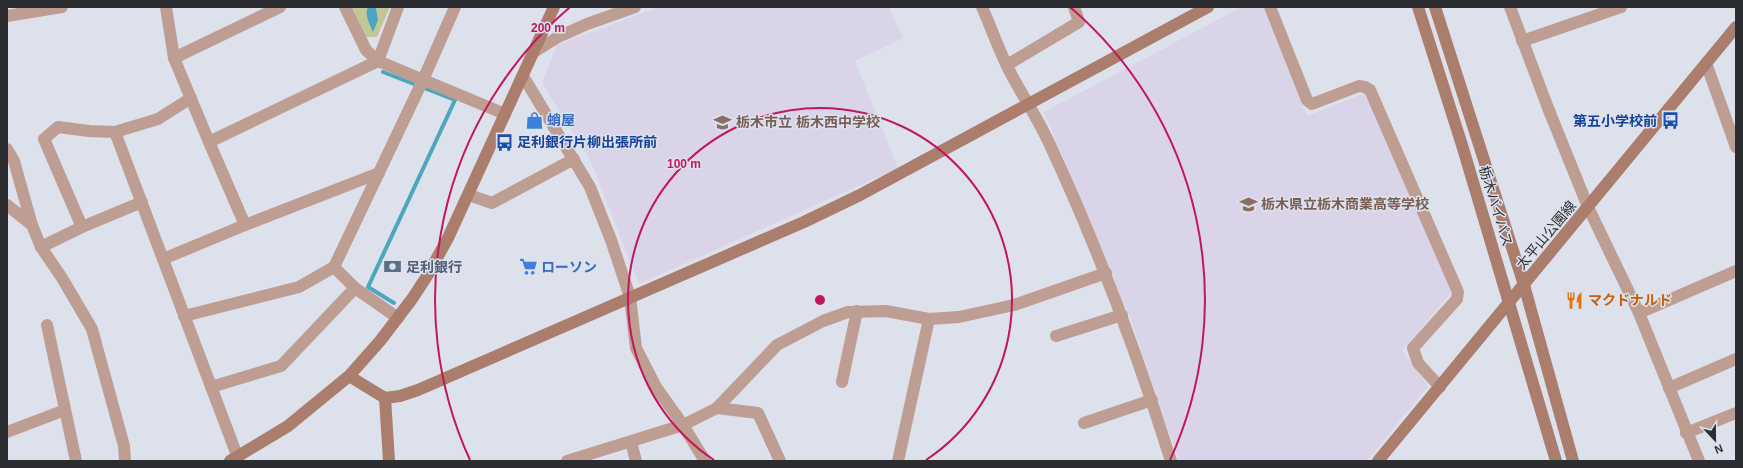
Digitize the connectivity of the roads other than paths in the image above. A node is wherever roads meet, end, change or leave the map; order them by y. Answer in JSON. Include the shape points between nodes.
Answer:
{"nodes":[{"id":1,"x":62,"y":7,"type":"edge"},
{"id":2,"x":166,"y":7,"type":"edge"},
{"id":3,"x":280,"y":7,"type":"edge"},
{"id":4,"x":345,"y":7,"type":"edge"},
{"id":5,"x":398,"y":7,"type":"edge"},
{"id":6,"x":455,"y":7,"type":"edge"},
{"id":7,"x":554,"y":7,"type":"edge"},
{"id":8,"x":634,"y":7,"type":"edge"},
{"id":9,"x":982,"y":7,"type":"edge"},
{"id":10,"x":1074,"y":7,"type":"edge"},
{"id":11,"x":1208,"y":7,"type":"edge"},
{"id":12,"x":1270,"y":7,"type":"edge"},
{"id":13,"x":1418,"y":7,"type":"edge"},
{"id":14,"x":1435,"y":7,"type":"edge"},
{"id":15,"x":1510,"y":7,"type":"edge"},
{"id":16,"x":1621,"y":7,"type":"edge"},
{"id":17,"x":7,"y":16,"type":"edge"},
{"id":18,"x":1736,"y":27,"type":"edge"},
{"id":19,"x":1522,"y":41,"type":"junction"},
{"id":20,"x":534,"y":52,"type":"junction"},
{"id":21,"x":174,"y":58,"type":"junction"},
{"id":22,"x":378,"y":62,"type":"junction"},
{"id":23,"x":1706,"y":63,"type":"junction"},
{"id":24,"x":1007,"y":65,"type":"junction"},
{"id":25,"x":523,"y":76,"type":"junction"},
{"id":26,"x":423,"y":80,"type":"junction"},
{"id":27,"x":191,"y":98,"type":"junction"},
{"id":28,"x":1030,"y":104,"type":"junction"},
{"id":29,"x":505,"y":114,"type":"junction"},
{"id":30,"x":115,"y":132,"type":"junction"},
{"id":31,"x":209,"y":142,"type":"junction"},
{"id":32,"x":1736,"y":147,"type":"edge"},
{"id":33,"x":7,"y":148,"type":"edge"},
{"id":34,"x":574,"y":160,"type":"junction"},
{"id":35,"x":379,"y":173,"type":"junction"},
{"id":36,"x":469,"y":195,"type":"junction"},
{"id":37,"x":142,"y":202,"type":"junction"},
{"id":38,"x":7,"y":205,"type":"edge"},
{"id":39,"x":1588,"y":207,"type":"junction"},
{"id":40,"x":32,"y":225,"type":"junction"},
{"id":41,"x":245,"y":225,"type":"junction"},
{"id":42,"x":82,"y":227,"type":"junction"},
{"id":43,"x":41,"y":247,"type":"junction"},
{"id":44,"x":163,"y":259,"type":"junction"},
{"id":45,"x":334,"y":267,"type":"junction"},
{"id":46,"x":1736,"y":271,"type":"edge"},
{"id":47,"x":1106,"y":273,"type":"junction"},
{"id":48,"x":1524,"y":285,"type":"junction"},
{"id":49,"x":354,"y":288,"type":"junction"},
{"id":50,"x":630,"y":297,"type":"junction"},
{"id":51,"x":1510,"y":303,"type":"junction"},
{"id":52,"x":857,"y":311,"type":"junction"},
{"id":53,"x":1638,"y":313,"type":"junction"},
{"id":54,"x":184,"y":316,"type":"junction"},
{"id":55,"x":1122,"y":316,"type":"junction"},
{"id":56,"x":398,"y":318,"type":"junction"},
{"id":57,"x":929,"y":319,"type":"junction"},
{"id":58,"x":47,"y":325,"type":"dead end"},
{"id":59,"x":1056,"y":336,"type":"dead end"},
{"id":60,"x":1736,"y":360,"type":"edge"},
{"id":61,"x":349,"y":376,"type":"junction"},
{"id":62,"x":842,"y":382,"type":"dead end"},
{"id":63,"x":211,"y":387,"type":"junction"},
{"id":64,"x":1440,"y":387,"type":"junction"},
{"id":65,"x":1668,"y":388,"type":"junction"},
{"id":66,"x":384,"y":398,"type":"junction"},
{"id":67,"x":1152,"y":400,"type":"junction"},
{"id":68,"x":717,"y":408,"type":"junction"},
{"id":69,"x":66,"y":410,"type":"junction"},
{"id":70,"x":1736,"y":413,"type":"edge"},
{"id":71,"x":1084,"y":423,"type":"dead end"},
{"id":72,"x":683,"y":426,"type":"junction"},
{"id":73,"x":7,"y":432,"type":"edge"},
{"id":74,"x":1686,"y":433,"type":"junction"},
{"id":75,"x":630,"y":442,"type":"junction"},
{"id":76,"x":594,"y":457,"type":"edge"},
{"id":77,"x":234,"y":459,"type":"edge"},
{"id":78,"x":76,"y":461,"type":"edge"},
{"id":79,"x":124,"y":461,"type":"edge"},
{"id":80,"x":389,"y":461,"type":"edge"},
{"id":81,"x":567,"y":461,"type":"edge"},
{"id":82,"x":636,"y":461,"type":"edge"},
{"id":83,"x":705,"y":461,"type":"edge"},
{"id":84,"x":780,"y":461,"type":"edge"},
{"id":85,"x":898,"y":461,"type":"edge"},
{"id":86,"x":1171,"y":461,"type":"edge"},
{"id":87,"x":1378,"y":461,"type":"edge"},
{"id":88,"x":1556,"y":461,"type":"edge"},
{"id":89,"x":1573,"y":461,"type":"edge"},
{"id":90,"x":1699,"y":461,"type":"edge"}],
"edges":[{"from":1,"to":17,"type":"street"},
{"from":2,"to":21,"type":"street"},
{"from":3,"to":21,"type":"street"},
{"from":4,"to":22,"type":"street","via":[[366,50]]},
{"from":5,"to":22,"type":"street"},
{"from":6,"to":26,"type":"street"},
{"from":7,"to":20,"type":"street"},
{"from":8,"to":20,"type":"street","via":[[580,27]]},
{"from":9,"to":24,"type":"street"},
{"from":10,"to":24,"type":"street","via":[[1079,22]]},
{"from":11,"to":28,"type":"street"},
{"from":12,"to":64,"type":"street","via":[[1307,100],[1312,104],[1359,86],[1370,90],[1458,292],[1457,299],[1413,348],[1418,363]]},
{"from":13,"to":51,"type":"street","name":"栃木バイパス"},
{"from":14,"to":48,"type":"street","name":"栃木バイパス"},
{"from":15,"to":19,"type":"street"},
{"from":16,"to":19,"type":"street"},
{"from":18,"to":23,"type":"street","name":"太平山公園線"},
{"from":19,"to":39,"type":"street"},
{"from":20,"to":25,"type":"street"},
{"from":21,"to":27,"type":"street"},
{"from":22,"to":26,"type":"street"},
{"from":22,"to":31,"type":"street"},
{"from":23,"to":32,"type":"street"},
{"from":23,"to":39,"type":"street","name":"太平山公園線"},
{"from":24,"to":28,"type":"street"},
{"from":25,"to":29,"type":"street"},
{"from":25,"to":34,"type":"street"},
{"from":26,"to":29,"type":"street"},
{"from":26,"to":35,"type":"street"},
{"from":27,"to":30,"type":"street","via":[[158,119]]},
{"from":27,"to":31,"type":"street"},
{"from":28,"to":47,"type":"street"},
{"from":28,"to":50,"type":"street","via":[[860,195]]},
{"from":29,"to":36,"type":"street"},
{"from":30,"to":37,"type":"street"},
{"from":30,"to":42,"type":"street","via":[[58,127],[44,139]]},
{"from":31,"to":41,"type":"street"},
{"from":33,"to":40,"type":"street","via":[[14,161]]},
{"from":34,"to":36,"type":"street","via":[[492,203]]},
{"from":34,"to":50,"type":"street","via":[[590,187]]},
{"from":35,"to":41,"type":"street"},
{"from":35,"to":45,"type":"street"},
{"from":36,"to":56,"type":"street","via":[[427,276]]},
{"from":37,"to":42,"type":"street"},
{"from":37,"to":44,"type":"street"},
{"from":38,"to":40,"type":"street"},
{"from":39,"to":48,"type":"street","name":"太平山公園線"},
{"from":39,"to":53,"type":"street"},
{"from":40,"to":43,"type":"street"},
{"from":41,"to":44,"type":"street"},
{"from":42,"to":43,"type":"street"},
{"from":43,"to":79,"type":"street","via":[[92,329],[124,446]]},
{"from":44,"to":54,"type":"street"},
{"from":45,"to":49,"type":"street"},
{"from":45,"to":54,"type":"street","via":[[299,287]]},
{"from":46,"to":53,"type":"street"},
{"from":47,"to":55,"type":"street"},
{"from":47,"to":57,"type":"street","via":[[1014,305],[959,317]]},
{"from":48,"to":51,"type":"street","name":"太平山公園線"},
{"from":48,"to":89,"type":"street","name":"栃木バイパス"},
{"from":49,"to":56,"type":"street"},
{"from":49,"to":63,"type":"street","via":[[281,366]]},
{"from":50,"to":66,"type":"street","via":[[418,390]]},
{"from":50,"to":72,"type":"street","via":[[636,348],[656,387]]},
{"from":51,"to":64,"type":"street","name":"太平山公園線"},
{"from":51,"to":88,"type":"street","name":"栃木バイパス"},
{"from":52,"to":57,"type":"street","via":[[886,311]]},
{"from":52,"to":62,"type":"street"},
{"from":52,"to":68,"type":"street","via":[[823,321],[777,345]]},
{"from":53,"to":65,"type":"street"},
{"from":54,"to":63,"type":"street"},
{"from":55,"to":59,"type":"street"},
{"from":55,"to":67,"type":"street"},
{"from":56,"to":61,"type":"street"},
{"from":57,"to":85,"type":"street"},
{"from":58,"to":69,"type":"street"},
{"from":60,"to":65,"type":"street"},
{"from":61,"to":66,"type":"street"},
{"from":61,"to":77,"type":"street","via":[[288,426]]},
{"from":63,"to":77,"type":"street"},
{"from":64,"to":87,"type":"street","name":"太平山公園線"},
{"from":65,"to":74,"type":"street"},
{"from":66,"to":80,"type":"street"},
{"from":67,"to":71,"type":"street"},
{"from":67,"to":86,"type":"street"},
{"from":68,"to":72,"type":"street"},
{"from":68,"to":84,"type":"street","via":[[758,413]]},
{"from":69,"to":73,"type":"street"},
{"from":69,"to":78,"type":"street"},
{"from":70,"to":74,"type":"street"},
{"from":72,"to":75,"type":"street"},
{"from":72,"to":83,"type":"street"},
{"from":74,"to":90,"type":"street"},
{"from":75,"to":76,"type":"street"},
{"from":75,"to":82,"type":"street"},
{"from":76,"to":81,"type":"street"}]}
